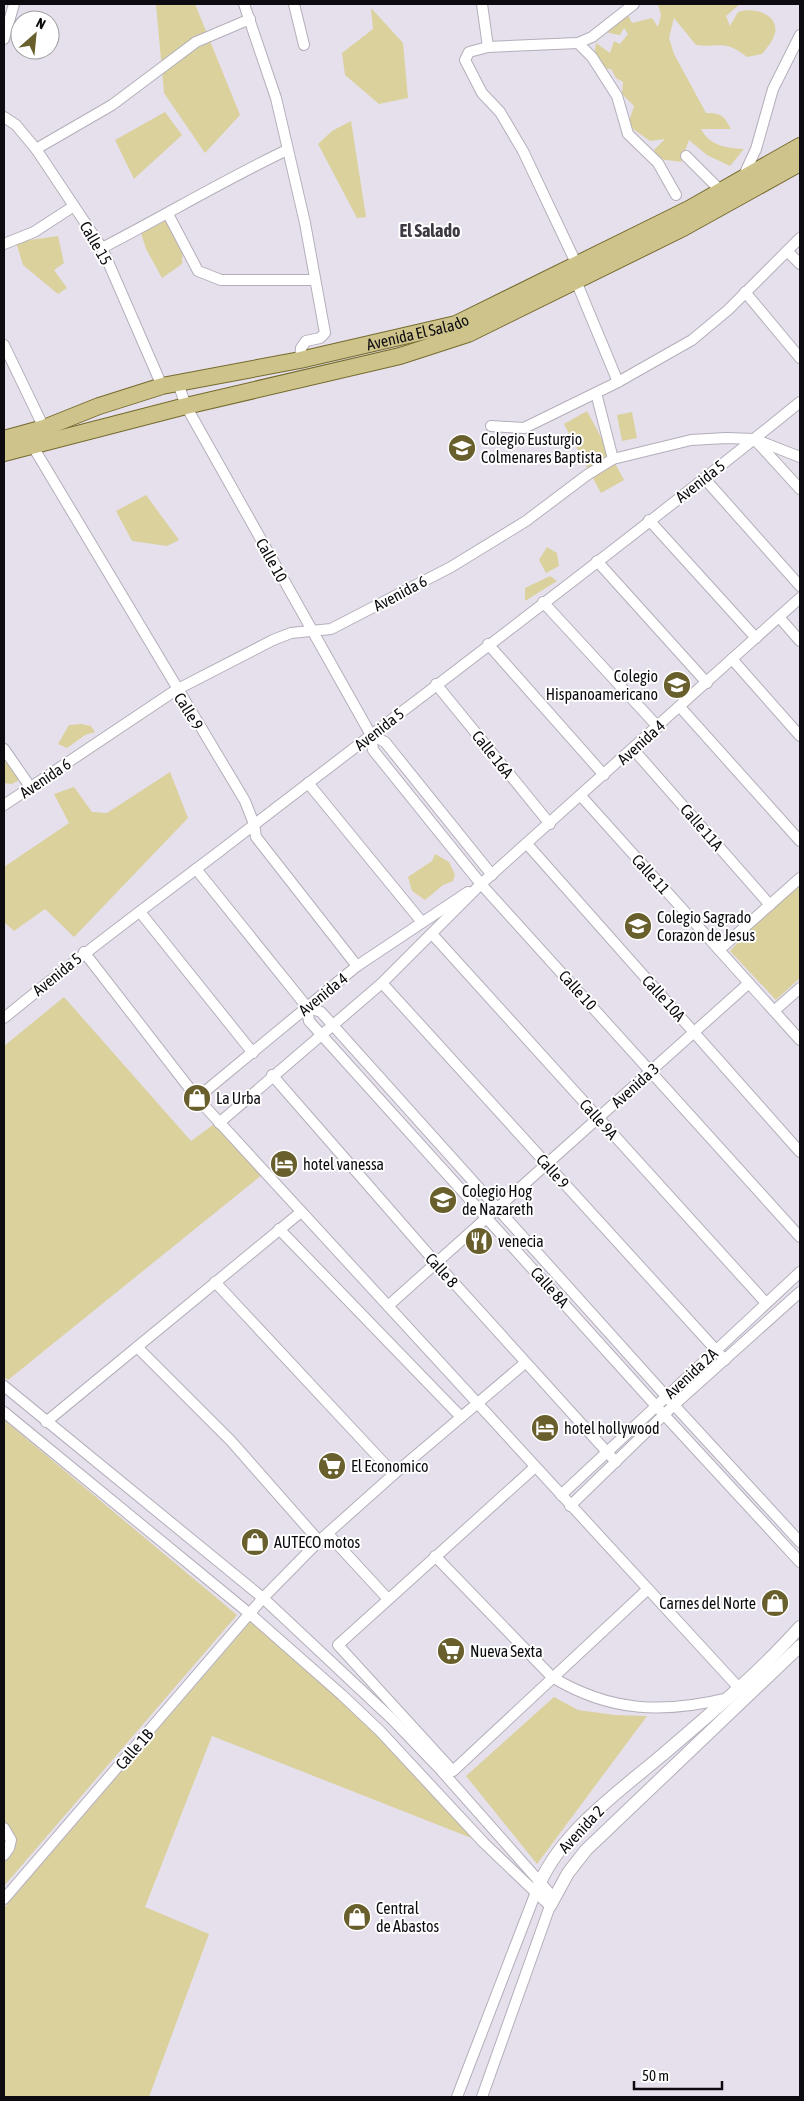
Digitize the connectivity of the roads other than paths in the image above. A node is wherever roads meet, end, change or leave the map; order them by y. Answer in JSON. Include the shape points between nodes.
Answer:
{"nodes":[{"id":1,"x":14,"y":4,"type":"edge"},
{"id":2,"x":248,"y":4,"type":"edge"},
{"id":3,"x":294,"y":4,"type":"edge"},
{"id":4,"x":482,"y":4,"type":"edge"},
{"id":5,"x":634,"y":4,"type":"edge"},
{"id":6,"x":250,"y":19,"type":"junction"},
{"id":7,"x":800,"y":34,"type":"edge"},
{"id":8,"x":4,"y":38,"type":"edge"},
{"id":9,"x":578,"y":43,"type":"junction"},
{"id":10,"x":304,"y":45,"type":"dead end"},
{"id":11,"x":488,"y":47,"type":"junction"},
{"id":12,"x":4,"y":117,"type":"edge"},
{"id":13,"x":800,"y":146,"type":"edge"},
{"id":14,"x":36,"y":149,"type":"junction"},
{"id":15,"x":287,"y":150,"type":"junction"},
{"id":16,"x":686,"y":156,"type":"dead end"},
{"id":17,"x":797,"y":169,"type":"edge"},
{"id":18,"x":743,"y":177,"type":"junction"},
{"id":19,"x":720,"y":190,"type":"junction"},
{"id":20,"x":676,"y":195,"type":"dead end"},
{"id":21,"x":74,"y":206,"type":"junction"},
{"id":22,"x":168,"y":214,"type":"junction"},
{"id":23,"x":800,"y":238,"type":"edge"},
{"id":24,"x":4,"y":244,"type":"edge"},
{"id":25,"x":102,"y":248,"type":"junction"},
{"id":26,"x":787,"y":251,"type":"junction"},
{"id":27,"x":800,"y":264,"type":"edge"},
{"id":28,"x":577,"y":265,"type":"junction"},
{"id":29,"x":315,"y":280,"type":"junction"},
{"id":30,"x":576,"y":281,"type":"junction"},
{"id":31,"x":745,"y":292,"type":"junction"},
{"id":32,"x":4,"y":345,"type":"edge"},
{"id":33,"x":800,"y":358,"type":"edge"},
{"id":34,"x":300,"y":360,"type":"junction"},
{"id":35,"x":618,"y":382,"type":"junction"},
{"id":36,"x":178,"y":383,"type":"junction"},
{"id":37,"x":162,"y":386,"type":"junction"},
{"id":38,"x":596,"y":393,"type":"junction"},
{"id":39,"x":800,"y":402,"type":"edge"},
{"id":40,"x":186,"y":406,"type":"junction"},
{"id":41,"x":491,"y":426,"type":"dead end"},
{"id":42,"x":44,"y":428,"type":"junction"},
{"id":43,"x":4,"y":439,"type":"edge"},
{"id":44,"x":754,"y":439,"type":"junction"},
{"id":45,"x":32,"y":445,"type":"junction"},
{"id":46,"x":4,"y":453,"type":"edge"},
{"id":47,"x":800,"y":457,"type":"edge"},
{"id":48,"x":613,"y":459,"type":"junction"},
{"id":49,"x":704,"y":478,"type":"junction"},
{"id":50,"x":800,"y":489,"type":"edge"},
{"id":51,"x":649,"y":520,"type":"junction"},
{"id":52,"x":597,"y":561,"type":"junction"},
{"id":53,"x":800,"y":586,"type":"edge"},
{"id":54,"x":800,"y":598,"type":"edge"},
{"id":55,"x":543,"y":602,"type":"junction"},
{"id":56,"x":779,"y":617,"type":"junction"},
{"id":57,"x":311,"y":631,"type":"junction"},
{"id":58,"x":756,"y":638,"type":"junction"},
{"id":59,"x":800,"y":641,"type":"edge"},
{"id":60,"x":488,"y":644,"type":"junction"},
{"id":61,"x":732,"y":659,"type":"junction"},
{"id":62,"x":707,"y":682,"type":"junction"},
{"id":63,"x":436,"y":684,"type":"junction"},
{"id":64,"x":176,"y":690,"type":"junction"},
{"id":65,"x":680,"y":707,"type":"junction"},
{"id":66,"x":658,"y":727,"type":"junction"},
{"id":67,"x":372,"y":735,"type":"junction"},
{"id":68,"x":800,"y":736,"type":"edge"},
{"id":69,"x":4,"y":749,"type":"edge"},
{"id":70,"x":633,"y":749,"type":"junction"},
{"id":71,"x":604,"y":775,"type":"junction"},
{"id":72,"x":308,"y":783,"type":"junction"},
{"id":73,"x":31,"y":788,"type":"junction"},
{"id":74,"x":581,"y":796,"type":"junction"},
{"id":75,"x":4,"y":805,"type":"edge"},
{"id":76,"x":254,"y":824,"type":"junction"},
{"id":77,"x":550,"y":824,"type":"junction"},
{"id":78,"x":800,"y":841,"type":"edge"},
{"id":79,"x":527,"y":844,"type":"junction"},
{"id":80,"x":196,"y":869,"type":"junction"},
{"id":81,"x":492,"y":875,"type":"junction"},
{"id":82,"x":800,"y":878,"type":"edge"},
{"id":83,"x":481,"y":884,"type":"junction"},
{"id":84,"x":770,"y":905,"type":"junction"},
{"id":85,"x":140,"y":912,"type":"junction"},
{"id":86,"x":421,"y":921,"type":"junction"},
{"id":87,"x":432,"y":934,"type":"junction"},
{"id":88,"x":719,"y":950,"type":"junction"},
{"id":89,"x":84,"y":952,"type":"junction"},
{"id":90,"x":357,"y":966,"type":"junction"},
{"id":91,"x":382,"y":983,"type":"junction"},
{"id":92,"x":749,"y":983,"type":"junction"},
{"id":93,"x":800,"y":988,"type":"edge"},
{"id":94,"x":307,"y":1007,"type":"junction"},
{"id":95,"x":774,"y":1011,"type":"junction"},
{"id":96,"x":4,"y":1018,"type":"edge"},
{"id":97,"x":333,"y":1025,"type":"junction"},
{"id":98,"x":694,"y":1032,"type":"junction"},
{"id":99,"x":322,"y":1034,"type":"junction"},
{"id":100,"x":800,"y":1040,"type":"edge"},
{"id":101,"x":253,"y":1053,"type":"junction"},
{"id":102,"x":651,"y":1070,"type":"junction"},
{"id":103,"x":272,"y":1076,"type":"junction"},
{"id":104,"x":197,"y":1098,"type":"junction"},
{"id":105,"x":598,"y":1118,"type":"junction"},
{"id":106,"x":219,"y":1123,"type":"junction"},
{"id":107,"x":800,"y":1152,"type":"edge"},
{"id":108,"x":546,"y":1164,"type":"junction"},
{"id":109,"x":498,"y":1208,"type":"junction"},
{"id":110,"x":301,"y":1212,"type":"junction"},
{"id":111,"x":488,"y":1217,"type":"junction"},
{"id":112,"x":279,"y":1229,"type":"junction"},
{"id":113,"x":800,"y":1236,"type":"edge"},
{"id":114,"x":436,"y":1263,"type":"junction"},
{"id":115,"x":800,"y":1272,"type":"edge"},
{"id":116,"x":215,"y":1282,"type":"junction"},
{"id":117,"x":800,"y":1292,"type":"edge"},
{"id":118,"x":766,"y":1303,"type":"junction"},
{"id":119,"x":388,"y":1306,"type":"junction"},
{"id":120,"x":137,"y":1347,"type":"junction"},
{"id":121,"x":716,"y":1350,"type":"junction"},
{"id":122,"x":725,"y":1360,"type":"junction"},
{"id":123,"x":526,"y":1363,"type":"junction"},
{"id":124,"x":4,"y":1386,"type":"edge"},
{"id":125,"x":665,"y":1396,"type":"junction"},
{"id":126,"x":477,"y":1404,"type":"junction"},
{"id":127,"x":656,"y":1406,"type":"junction"},
{"id":128,"x":674,"y":1406,"type":"junction"},
{"id":129,"x":4,"y":1412,"type":"edge"},
{"id":130,"x":665,"y":1416,"type":"junction"},
{"id":131,"x":461,"y":1417,"type":"junction"},
{"id":132,"x":46,"y":1422,"type":"junction"},
{"id":133,"x":607,"y":1452,"type":"junction"},
{"id":134,"x":616,"y":1462,"type":"junction"},
{"id":135,"x":535,"y":1467,"type":"junction"},
{"id":136,"x":394,"y":1474,"type":"junction"},
{"id":137,"x":561,"y":1495,"type":"junction"},
{"id":138,"x":570,"y":1506,"type":"junction"},
{"id":139,"x":328,"y":1534,"type":"junction"},
{"id":140,"x":319,"y":1541,"type":"junction"},
{"id":141,"x":800,"y":1542,"type":"edge"},
{"id":142,"x":435,"y":1556,"type":"junction"},
{"id":143,"x":800,"y":1562,"type":"edge"},
{"id":144,"x":648,"y":1589,"type":"junction"},
{"id":145,"x":263,"y":1598,"type":"junction"},
{"id":146,"x":388,"y":1599,"type":"junction"},
{"id":147,"x":250,"y":1614,"type":"junction"},
{"id":148,"x":800,"y":1627,"type":"edge"},
{"id":149,"x":800,"y":1646,"type":"edge"},
{"id":150,"x":552,"y":1677,"type":"junction"},
{"id":151,"x":739,"y":1688,"type":"junction"},
{"id":152,"x":729,"y":1698,"type":"junction"},
{"id":153,"x":4,"y":1828,"type":"edge"},
{"id":154,"x":4,"y":1855,"type":"edge"},
{"id":155,"x":538,"y":1888,"type":"junction"},
{"id":156,"x":4,"y":1899,"type":"edge"},
{"id":157,"x":552,"y":1902,"type":"junction"},
{"id":158,"x":457,"y":2097,"type":"edge"},
{"id":159,"x":482,"y":2097,"type":"edge"}],
"edges":[{"from":1,"to":8,"type":"street"},
{"from":2,"to":6,"type":"street"},
{"from":3,"to":10,"type":"street"},
{"from":4,"to":11,"type":"street"},
{"from":5,"to":9,"type":"street","via":[[592,37]]},
{"from":6,"to":14,"type":"street","via":[[196,42],[112,105]]},
{"from":6,"to":15,"type":"street","via":[[276,98]]},
{"from":7,"to":18,"type":"street","via":[[773,89],[756,149]]},
{"from":9,"to":11,"type":"street"},
{"from":9,"to":20,"type":"street","via":[[592,57],[618,96],[628,134],[658,163]]},
{"from":11,"to":28,"type":"street","via":[[469,52],[465,60],[482,92],[500,112],[523,151]]},
{"from":12,"to":14,"type":"street","name":"Calle 15","via":[[16,124]]},
{"from":13,"to":18,"type":"main road","name":"Avenida El Salado"},
{"from":14,"to":21,"type":"street","name":"Calle 15"},
{"from":15,"to":22,"type":"street","via":[[236,174]]},
{"from":15,"to":29,"type":"street"},
{"from":16,"to":19,"type":"street"},
{"from":17,"to":30,"type":"main road","name":"Avenida El Salado"},
{"from":18,"to":19,"type":"main road","name":"Avenida El Salado"},
{"from":19,"to":28,"type":"main road","name":"Avenida El Salado"},
{"from":21,"to":24,"type":"street","via":[[34,232]]},
{"from":21,"to":25,"type":"street","name":"Calle 15"},
{"from":22,"to":25,"type":"street"},
{"from":22,"to":29,"type":"street","via":[[198,271],[208,276],[221,280]]},
{"from":23,"to":26,"type":"street"},
{"from":25,"to":37,"type":"street","name":"Calle 15"},
{"from":26,"to":27,"type":"street"},
{"from":26,"to":31,"type":"street"},
{"from":28,"to":34,"type":"main road","name":"Avenida El Salado","via":[[456,324]]},
{"from":29,"to":34,"type":"street","via":[[325,333],[320,338],[306,341],[300,348]]},
{"from":30,"to":35,"type":"street"},
{"from":30,"to":40,"type":"main road","name":"Avenida El Salado","via":[[468,334],[408,354]]},
{"from":31,"to":33,"type":"street"},
{"from":31,"to":35,"type":"street","via":[[692,340]]},
{"from":32,"to":42,"type":"street"},
{"from":34,"to":36,"type":"main road","name":"Avenida El Salado"},
{"from":35,"to":38,"type":"street"},
{"from":36,"to":37,"type":"main road","name":"Avenida El Salado"},
{"from":36,"to":40,"type":"street","name":"Calle 10"},
{"from":37,"to":42,"type":"main road","name":"Avenida El Salado"},
{"from":38,"to":41,"type":"street","via":[[524,428]]},
{"from":38,"to":48,"type":"street"},
{"from":39,"to":44,"type":"street"},
{"from":40,"to":45,"type":"main road","name":"Avenida El Salado"},
{"from":40,"to":57,"type":"street","name":"Calle 10"},
{"from":42,"to":43,"type":"main road","name":"Avenida El Salado"},
{"from":44,"to":47,"type":"street"},
{"from":44,"to":48,"type":"street","name":"Avenida 6","via":[[690,440]]},
{"from":44,"to":49,"type":"street","name":"Avenida 5"},
{"from":44,"to":50,"type":"street"},
{"from":45,"to":46,"type":"main road","name":"Avenida El Salado"},
{"from":45,"to":64,"type":"street","name":"Calle 9"},
{"from":48,"to":57,"type":"street","name":"Avenida 6","via":[[526,522],[451,567],[331,629]]},
{"from":49,"to":51,"type":"street","name":"Avenida 5"},
{"from":49,"to":53,"type":"street"},
{"from":51,"to":52,"type":"street","name":"Avenida 5"},
{"from":51,"to":58,"type":"street"},
{"from":52,"to":55,"type":"street","name":"Avenida 5"},
{"from":52,"to":62,"type":"street"},
{"from":54,"to":56,"type":"street","name":"Avenida 4"},
{"from":55,"to":60,"type":"street","name":"Avenida 5"},
{"from":55,"to":66,"type":"street"},
{"from":56,"to":58,"type":"street","name":"Avenida 4"},
{"from":56,"to":59,"type":"street"},
{"from":57,"to":64,"type":"street","name":"Avenida 6","via":[[291,633],[273,640]]},
{"from":57,"to":67,"type":"street","name":"Calle 10"},
{"from":58,"to":61,"type":"street","name":"Avenida 4"},
{"from":60,"to":63,"type":"street","name":"Avenida 5"},
{"from":60,"to":71,"type":"street"},
{"from":61,"to":62,"type":"street","name":"Avenida 4"},
{"from":61,"to":68,"type":"street"},
{"from":62,"to":65,"type":"street","name":"Avenida 4"},
{"from":63,"to":67,"type":"street","name":"Avenida 5"},
{"from":63,"to":77,"type":"street","name":"Calle 16A"},
{"from":64,"to":73,"type":"street","name":"Avenida 6"},
{"from":64,"to":76,"type":"street","name":"Calle 9","via":[[245,802]]},
{"from":65,"to":66,"type":"street","name":"Avenida 4"},
{"from":65,"to":78,"type":"street"},
{"from":66,"to":70,"type":"street","name":"Avenida 4"},
{"from":67,"to":72,"type":"street","name":"Avenida 5"},
{"from":67,"to":81,"type":"street","name":"Calle 10","via":[[385,742]]},
{"from":67,"to":83,"type":"street","name":"Calle 10","via":[[373,750]]},
{"from":69,"to":73,"type":"street"},
{"from":70,"to":71,"type":"street","name":"Avenida 4"},
{"from":70,"to":84,"type":"street","name":"Calle 11A"},
{"from":71,"to":74,"type":"street","name":"Avenida 4"},
{"from":72,"to":76,"type":"street","name":"Avenida 5"},
{"from":72,"to":86,"type":"street"},
{"from":73,"to":75,"type":"street","name":"Avenida 6"},
{"from":74,"to":77,"type":"street","name":"Avenida 4"},
{"from":74,"to":88,"type":"street","name":"Calle 11"},
{"from":76,"to":80,"type":"street","name":"Avenida 5"},
{"from":76,"to":90,"type":"street","name":"Calle 9","via":[[256,837]]},
{"from":77,"to":79,"type":"street","name":"Avenida 4"},
{"from":79,"to":81,"type":"street","name":"Avenida 4"},
{"from":79,"to":98,"type":"street","name":"Calle 10A"},
{"from":80,"to":85,"type":"street","name":"Avenida 5"},
{"from":80,"to":94,"type":"street","name":"Calle 8A"},
{"from":81,"to":83,"type":"street","name":"Avenida 4"},
{"from":82,"to":84,"type":"street"},
{"from":83,"to":86,"type":"street","name":"Avenida 4"},
{"from":83,"to":87,"type":"street","name":"Avenida 4"},
{"from":83,"to":102,"type":"street","name":"Calle 10"},
{"from":84,"to":88,"type":"street"},
{"from":85,"to":89,"type":"street","name":"Avenida 5"},
{"from":85,"to":101,"type":"street"},
{"from":86,"to":90,"type":"street","name":"Avenida 4"},
{"from":87,"to":91,"type":"street","name":"Avenida 4"},
{"from":87,"to":105,"type":"street","name":"Calle 9A"},
{"from":88,"to":92,"type":"street","name":"Calle 11"},
{"from":89,"to":96,"type":"street","name":"Avenida 5"},
{"from":89,"to":104,"type":"street"},
{"from":90,"to":94,"type":"street","name":"Avenida 4"},
{"from":91,"to":97,"type":"street","name":"Avenida 4"},
{"from":91,"to":108,"type":"street","name":"Calle 9"},
{"from":92,"to":95,"type":"street","name":"Calle 11"},
{"from":92,"to":98,"type":"street","name":"Avenida 3"},
{"from":93,"to":95,"type":"street"},
{"from":94,"to":97,"type":"street","name":"Calle 8A","via":[[321,1012]]},
{"from":94,"to":99,"type":"street","name":"Calle 8A","via":[[309,1021]]},
{"from":94,"to":101,"type":"street","name":"Avenida 4"},
{"from":95,"to":100,"type":"street","name":"Calle 11"},
{"from":97,"to":99,"type":"street","name":"Avenida 4"},
{"from":97,"to":109,"type":"street","name":"Calle 8A"},
{"from":98,"to":102,"type":"street","name":"Avenida 3"},
{"from":98,"to":107,"type":"street","name":"Calle 10A"},
{"from":99,"to":103,"type":"street","name":"Avenida 4"},
{"from":99,"to":111,"type":"street","name":"Calle 8A"},
{"from":101,"to":104,"type":"street","name":"Avenida 4"},
{"from":102,"to":105,"type":"street","name":"Avenida 3"},
{"from":102,"to":113,"type":"street","name":"Calle 10"},
{"from":103,"to":106,"type":"street","name":"Avenida 4"},
{"from":103,"to":114,"type":"street","name":"Calle 8"},
{"from":104,"to":106,"type":"street"},
{"from":105,"to":108,"type":"street","name":"Avenida 3"},
{"from":105,"to":118,"type":"street","name":"Calle 9A"},
{"from":106,"to":110,"type":"street"},
{"from":108,"to":109,"type":"street","name":"Avenida 3"},
{"from":108,"to":121,"type":"street","name":"Calle 9"},
{"from":109,"to":111,"type":"street","name":"Avenida 3"},
{"from":109,"to":125,"type":"street","name":"Calle 8A"},
{"from":110,"to":112,"type":"street"},
{"from":110,"to":119,"type":"street"},
{"from":111,"to":114,"type":"street","name":"Avenida 3"},
{"from":111,"to":127,"type":"street","name":"Calle 8A"},
{"from":112,"to":116,"type":"street"},
{"from":112,"to":131,"type":"street"},
{"from":114,"to":119,"type":"street","name":"Avenida 3"},
{"from":114,"to":123,"type":"street","name":"Calle 8"},
{"from":115,"to":118,"type":"street","name":"Avenida 2A"},
{"from":116,"to":120,"type":"street"},
{"from":116,"to":136,"type":"street"},
{"from":117,"to":122,"type":"street","name":"Avenida 2A"},
{"from":118,"to":121,"type":"street","name":"Avenida 2A"},
{"from":119,"to":126,"type":"street"},
{"from":120,"to":132,"type":"street"},
{"from":120,"to":140,"type":"street","via":[[231,1441]]},
{"from":121,"to":122,"type":"street","name":"Calle 9"},
{"from":121,"to":125,"type":"street","name":"Avenida 2A"},
{"from":122,"to":128,"type":"street","name":"Avenida 2A"},
{"from":123,"to":126,"type":"street","name":"Calle 1B"},
{"from":123,"to":133,"type":"street","name":"Calle 8"},
{"from":124,"to":132,"type":"street"},
{"from":125,"to":127,"type":"street","name":"Avenida 2A"},
{"from":125,"to":128,"type":"street","name":"Calle 8A"},
{"from":126,"to":131,"type":"street","name":"Calle 1B"},
{"from":126,"to":135,"type":"street"},
{"from":127,"to":130,"type":"street","name":"Calle 8A"},
{"from":127,"to":133,"type":"street","name":"Avenida 2A"},
{"from":128,"to":130,"type":"street","name":"Avenida 2A"},
{"from":128,"to":141,"type":"street","name":"Calle 8A"},
{"from":129,"to":147,"type":"street"},
{"from":130,"to":134,"type":"street","name":"Avenida 2A"},
{"from":130,"to":143,"type":"street","name":"Calle 8A"},
{"from":131,"to":136,"type":"street","name":"Calle 1B"},
{"from":132,"to":145,"type":"street"},
{"from":133,"to":134,"type":"street","name":"Calle 8"},
{"from":133,"to":137,"type":"street","name":"Avenida 2A"},
{"from":134,"to":138,"type":"street","name":"Avenida 2A"},
{"from":135,"to":137,"type":"street"},
{"from":135,"to":142,"type":"street"},
{"from":136,"to":139,"type":"street","name":"Calle 1B"},
{"from":137,"to":138,"type":"street"},
{"from":138,"to":144,"type":"street"},
{"from":139,"to":140,"type":"street","name":"Calle 1B"},
{"from":139,"to":146,"type":"street"},
{"from":140,"to":145,"type":"street","name":"Calle 1B"},
{"from":142,"to":146,"type":"street"},
{"from":142,"to":150,"type":"street"},
{"from":144,"to":150,"type":"street"},
{"from":144,"to":151,"type":"street"},
{"from":145,"to":147,"type":"street","name":"Calle 1B"},
{"from":145,"to":155,"type":"street","via":[[392,1719],[439,1768]]},
{"from":146,"to":150,"type":"street","via":[[338,1645],[453,1771]]},
{"from":147,"to":155,"type":"street","via":[[380,1731],[484,1843]]},
{"from":147,"to":156,"type":"street","name":"Calle 1B"},
{"from":148,"to":151,"type":"street","name":"Avenida 2"},
{"from":149,"to":157,"type":"street","name":"Avenida 2","via":[[586,1850],[568,1872]]},
{"from":150,"to":152,"type":"street","via":[[600,1701],[623,1706],[661,1709]]},
{"from":151,"to":152,"type":"street","name":"Avenida 2"},
{"from":152,"to":155,"type":"street","name":"Avenida 2","via":[[598,1810],[567,1841]]},
{"from":153,"to":154,"type":"street","via":[[11,1840]]},
{"from":155,"to":157,"type":"street"},
{"from":155,"to":158,"type":"street","name":"Avenida 2"},
{"from":157,"to":159,"type":"street","name":"Avenida 2"}]}
